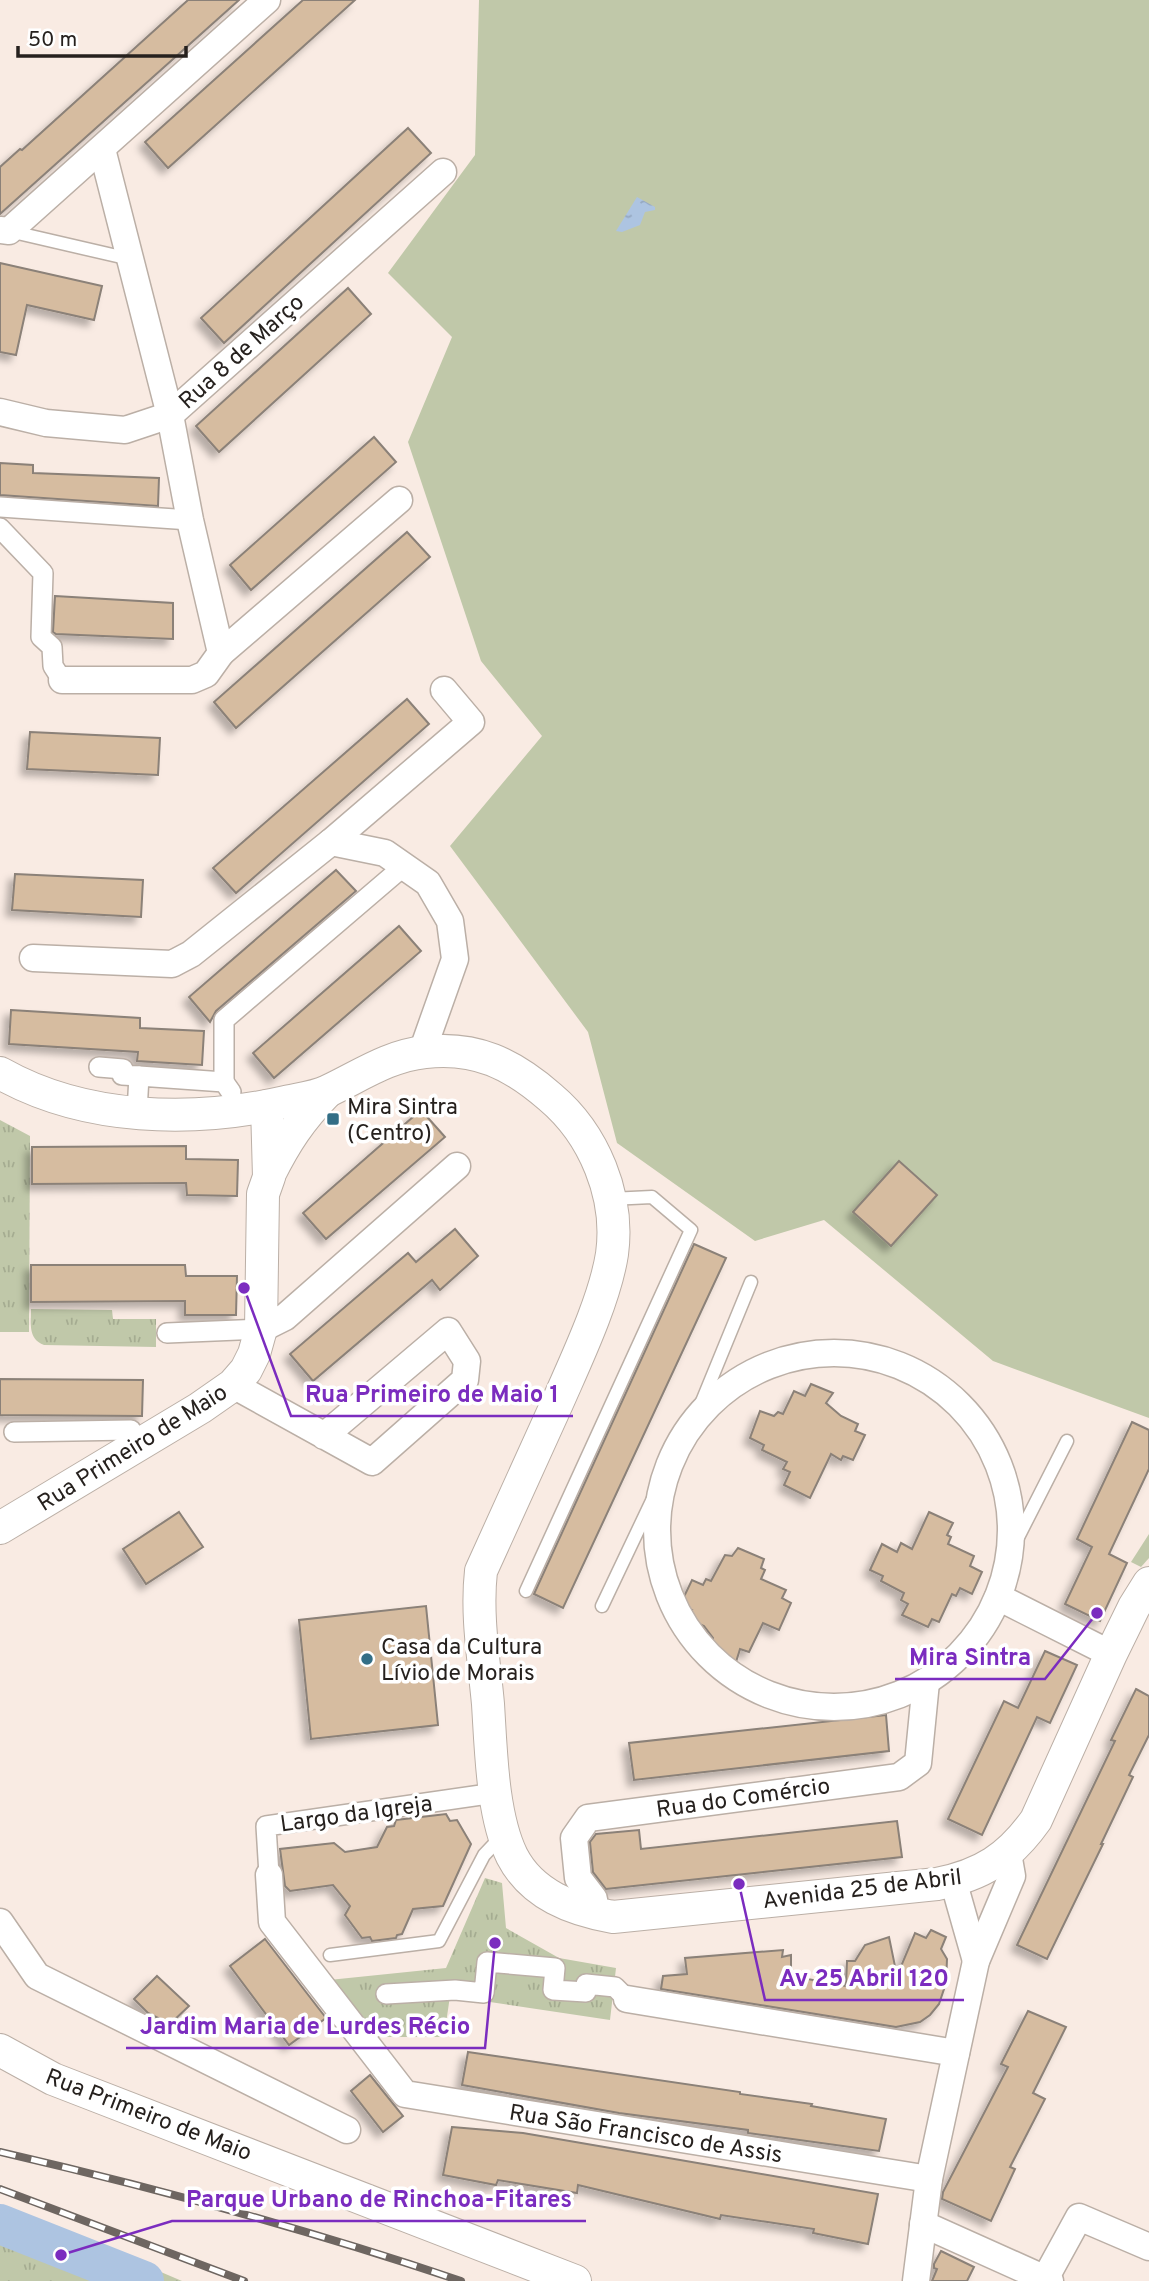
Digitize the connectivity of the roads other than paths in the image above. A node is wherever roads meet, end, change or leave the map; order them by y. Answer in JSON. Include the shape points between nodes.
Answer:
{"nodes":[{"id":1,"x":267,"y":0,"type":"edge"},
{"id":2,"x":102,"y":149,"type":"junction"},
{"id":3,"x":443,"y":172,"type":"dead end"},
{"id":4,"x":4,"y":231,"type":"edge"},
{"id":5,"x":130,"y":259,"type":"junction"},
{"id":6,"x":0,"y":412,"type":"edge"},
{"id":7,"x":170,"y":415,"type":"junction"},
{"id":8,"x":399,"y":500,"type":"dead end"},
{"id":9,"x":0,"y":507,"type":"edge"},
{"id":10,"x":190,"y":520,"type":"junction"},
{"id":11,"x":0,"y":528,"type":"edge"},
{"id":12,"x":221,"y":653,"type":"junction"},
{"id":13,"x":62,"y":680,"type":"joint"},
{"id":14,"x":444,"y":690,"type":"dead end"},
{"id":15,"x":331,"y":842,"type":"junction"},
{"id":16,"x":404,"y":866,"type":"junction"},
{"id":17,"x":33,"y":958,"type":"dead end"},
{"id":18,"x":422,"y":1052,"type":"junction"},
{"id":19,"x":99,"y":1067,"type":"dead end"},
{"id":20,"x":0,"y":1073,"type":"edge"},
{"id":21,"x":139,"y":1076,"type":"junction"},
{"id":22,"x":224,"y":1082,"type":"junction"},
{"id":23,"x":327,"y":1092,"type":"junction"},
{"id":24,"x":255,"y":1108,"type":"junction"},
{"id":25,"x":137,"y":1112,"type":"junction"},
{"id":26,"x":457,"y":1166,"type":"dead end"},
{"id":27,"x":269,"y":1177,"type":"junction"},
{"id":28,"x":609,"y":1199,"type":"junction"},
{"id":29,"x":751,"y":1282,"type":"dead end"},
{"id":30,"x":261,"y":1329,"type":"junction"},
{"id":31,"x":167,"y":1333,"type":"dead end"},
{"id":32,"x":233,"y":1385,"type":"junction"},
{"id":33,"x":694,"y":1422,"type":"junction"},
{"id":34,"x":131,"y":1430,"type":"dead end"},
{"id":35,"x":15,"y":1432,"type":"dead end"},
{"id":36,"x":324,"y":1436,"type":"junction"},
{"id":37,"x":1067,"y":1441,"type":"dead end"},
{"id":38,"x":669,"y":1465,"type":"junction"},
{"id":39,"x":0,"y":1528,"type":"edge"},
{"id":40,"x":1010,"y":1553,"type":"junction"},
{"id":41,"x":1149,"y":1583,"type":"edge"},
{"id":42,"x":526,"y":1591,"type":"dead end"},
{"id":43,"x":998,"y":1597,"type":"junction"},
{"id":44,"x":601,"y":1606,"type":"dead end"},
{"id":45,"x":1111,"y":1654,"type":"junction"},
{"id":46,"x":926,"y":1682,"type":"junction"},
{"id":47,"x":495,"y":1793,"type":"junction"},
{"id":48,"x":505,"y":1833,"type":"junction"},
{"id":49,"x":1008,"y":1853,"type":"junction"},
{"id":50,"x":270,"y":1875,"type":"joint"},
{"id":51,"x":953,"y":1880,"type":"junction"},
{"id":52,"x":595,"y":1914,"type":"junction"},
{"id":53,"x":0,"y":1922,"type":"edge"},
{"id":54,"x":330,"y":1955,"type":"dead end"},
{"id":55,"x":976,"y":1961,"type":"junction"},
{"id":56,"x":386,"y":1994,"type":"dead end"},
{"id":57,"x":627,"y":1999,"type":"joint"},
{"id":58,"x":0,"y":2050,"type":"edge"},
{"id":59,"x":956,"y":2053,"type":"junction"},
{"id":60,"x":347,"y":2130,"type":"dead end"},
{"id":61,"x":929,"y":2179,"type":"junction"},
{"id":62,"x":923,"y":2224,"type":"junction"},
{"id":63,"x":1149,"y":2247,"type":"edge"},
{"id":64,"x":1048,"y":2280,"type":"edge"},
{"id":65,"x":575,"y":2281,"type":"edge"},
{"id":66,"x":916,"y":2281,"type":"edge"}],
"edges":[{"from":1,"to":2,"type":"street"},
{"from":2,"to":4,"type":"street"},
{"from":2,"to":5,"type":"street"},
{"from":3,"to":7,"type":"street","name":"Rua 8 de Março"},
{"from":4,"to":5,"type":"lane"},
{"from":5,"to":7,"type":"street"},
{"from":6,"to":7,"type":"street","name":"Rua 8 de Março","via":[[46,423],[125,430]]},
{"from":7,"to":10,"type":"street"},
{"from":8,"to":12,"type":"street"},
{"from":9,"to":10,"type":"street"},
{"from":10,"to":12,"type":"street"},
{"from":11,"to":13,"type":"street","via":[[43,573],[41,637],[52,647],[53,666]]},
{"from":12,"to":13,"type":"street","via":[[206,674],[192,680]]},
{"from":14,"to":15,"type":"street","via":[[471,722]]},
{"from":15,"to":16,"type":"street","via":[[385,853]]},
{"from":15,"to":17,"type":"street","via":[[191,954],[172,964]]},
{"from":16,"to":18,"type":"street","via":[[428,883],[450,921],[455,960]]},
{"from":16,"to":22,"type":"street","via":[[225,1020]]},
{"from":18,"to":23,"type":"street","name":"Avenida 25 de Abril","via":[[380,1063]]},
{"from":18,"to":28,"type":"street","name":"Avenida 25 de Abril","via":[[456,1050],[523,1073],[568,1112],[599,1159]]},
{"from":19,"to":21,"type":"street"},
{"from":20,"to":25,"type":"street","name":"Avenida 25 de Abril","via":[[52,1096],[96,1108]]},
{"from":21,"to":22,"type":"street"},
{"from":21,"to":25,"type":"street"},
{"from":22,"to":24,"type":"street"},
{"from":23,"to":24,"type":"street","name":"Avenida 25 de Abril"},
{"from":23,"to":27,"type":"street","via":[[303,1117]]},
{"from":24,"to":25,"type":"street","name":"Avenida 25 de Abril","via":[[196,1114]]},
{"from":24,"to":27,"type":"street","name":"Rua Primeiro de Maio"},
{"from":26,"to":30,"type":"street","via":[[285,1317]]},
{"from":27,"to":30,"type":"street","name":"Rua Primeiro de Maio","via":[[263,1194]]},
{"from":28,"to":42,"type":"lane","via":[[652,1196],[691,1230]]},
{"from":28,"to":47,"type":"street","name":"Avenida 25 de Abril","via":[[612,1254],[597,1307],[481,1571],[481,1628]]},
{"from":29,"to":33,"type":"lane"},
{"from":30,"to":31,"type":"street"},
{"from":30,"to":32,"type":"street","name":"Rua Primeiro de Maio","via":[[246,1370]]},
{"from":32,"to":36,"type":"street"},
{"from":32,"to":39,"type":"street","name":"Rua Primeiro de Maio"},
{"from":33,"to":38,"type":"street"},
{"from":33,"to":40,"type":"street","via":[[729,1387],[784,1360],[844,1353],[903,1366],[954,1398],[981,1430],[1001,1469],[1011,1510]]},
{"from":34,"to":35,"type":"street"},
{"from":36,"to":36,"type":"street","via":[[372,1462],[465,1380],[467,1361],[448,1331]]},
{"from":37,"to":40,"type":"lane"},
{"from":38,"to":44,"type":"lane"},
{"from":38,"to":46,"type":"street","via":[[657,1513],[657,1552],[666,1590],[689,1634],[726,1672],[772,1697],[824,1708],[877,1703]]},
{"from":40,"to":43,"type":"street"},
{"from":41,"to":45,"type":"street","name":"Avenida 25 de Abril"},
{"from":43,"to":45,"type":"street"},
{"from":43,"to":46,"type":"street","via":[[969,1645]]},
{"from":45,"to":49,"type":"street","name":"Avenida 25 de Abril","via":[[1036,1820]]},
{"from":46,"to":52,"type":"street","name":"Rua do Comércio","via":[[918,1763],[899,1777],[588,1818],[574,1838],[578,1878],[594,1899]]},
{"from":47,"to":48,"type":"street","name":"Avenida 25 de Abril"},
{"from":47,"to":50,"type":"street","name":"Largo da Igreja","via":[[266,1826]]},
{"from":48,"to":52,"type":"street","name":"Avenida 25 de Abril","via":[[512,1857],[537,1888],[564,1905]]},
{"from":48,"to":54,"type":"lane","via":[[484,1855],[439,1941]]},
{"from":49,"to":51,"type":"street","name":"Avenida 25 de Abril","via":[[980,1872]]},
{"from":49,"to":55,"type":"street","via":[[1012,1876]]},
{"from":50,"to":61,"type":"street","name":"Rua São Francisco de Assis","via":[[272,1922],[405,2094]]},
{"from":51,"to":52,"type":"street","name":"Avenida 25 de Abril","via":[[613,1917]]},
{"from":51,"to":55,"type":"street"},
{"from":53,"to":60,"type":"street","via":[[37,1976]]},
{"from":55,"to":59,"type":"street"},
{"from":56,"to":57,"type":"street","via":[[484,1993],[487,1962],[555,1968],[553,1990],[586,1992],[586,1984],[615,1987]]},
{"from":57,"to":59,"type":"street"},
{"from":58,"to":65,"type":"street","name":"Rua Primeiro de Maio","via":[[53,2078]]},
{"from":59,"to":61,"type":"street"},
{"from":61,"to":62,"type":"street"},
{"from":62,"to":64,"type":"street"},
{"from":62,"to":66,"type":"street"},
{"from":63,"to":64,"type":"street","via":[[1079,2217]]}]}
